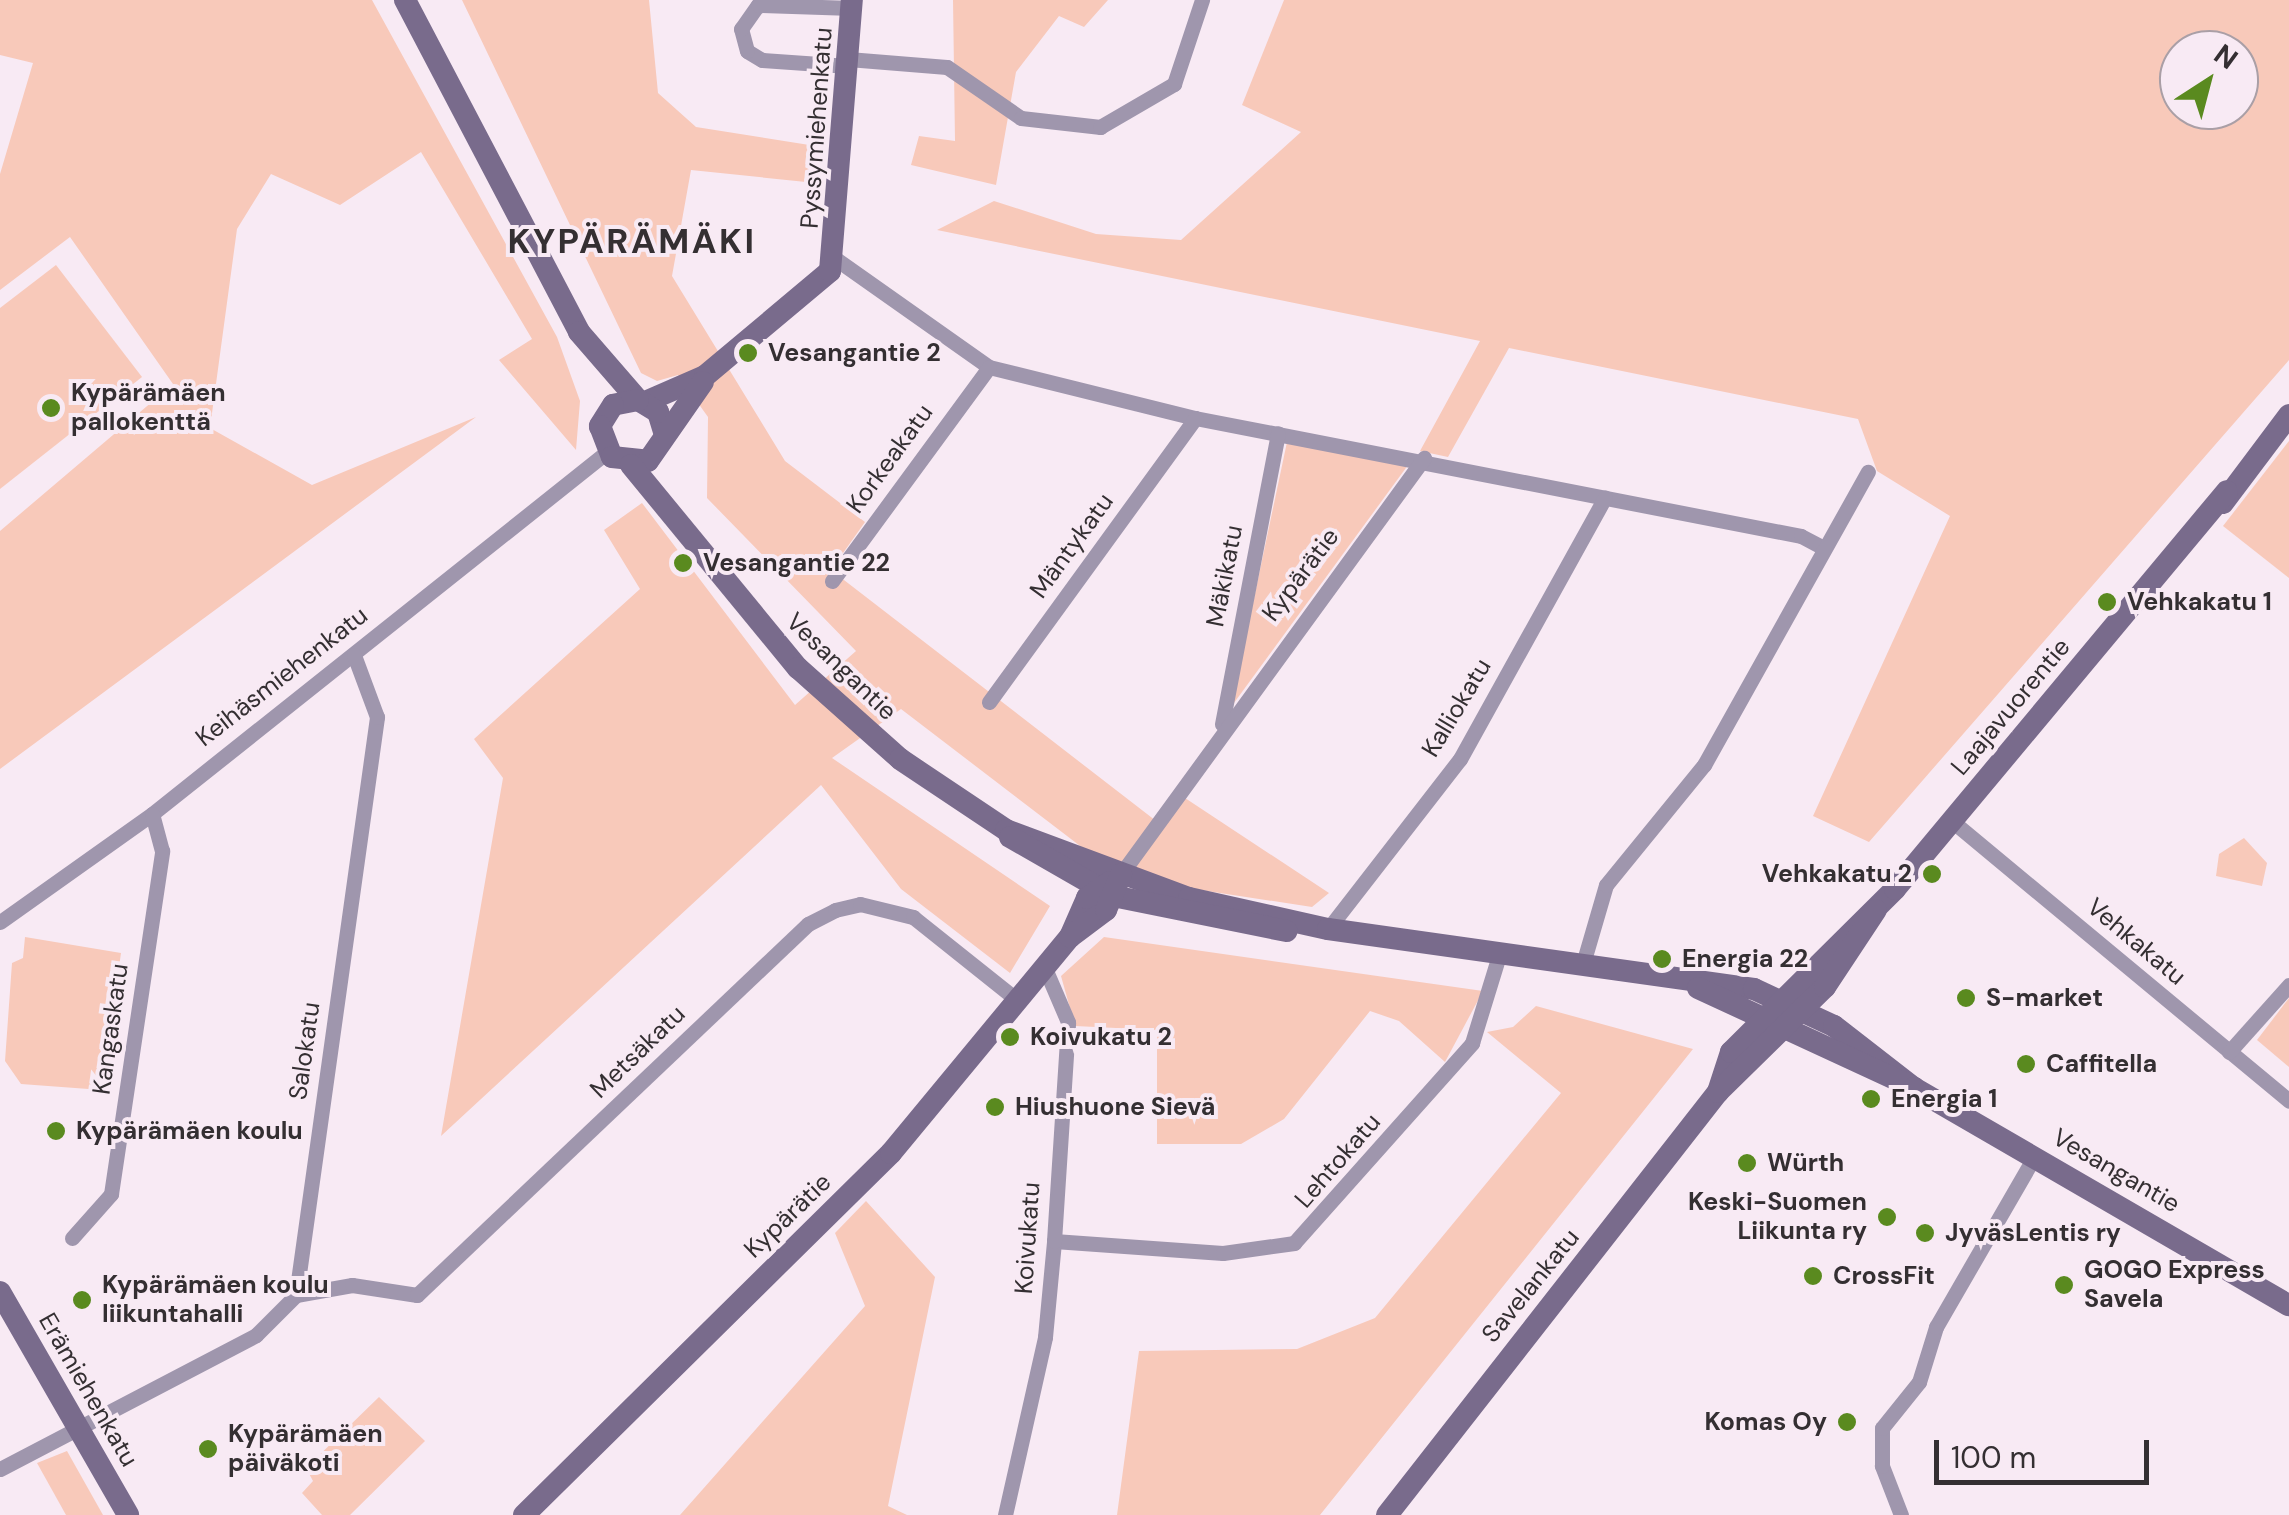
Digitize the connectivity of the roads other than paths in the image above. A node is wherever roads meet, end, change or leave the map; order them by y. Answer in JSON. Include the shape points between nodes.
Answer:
{"nodes":[{"id":1,"x":405,"y":0,"type":"edge"},
{"id":2,"x":1202,"y":0,"type":"edge"},
{"id":3,"x":852,"y":4,"type":"edge"},
{"id":4,"x":848,"y":62,"type":"junction"},
{"id":5,"x":836,"y":259,"type":"junction"},
{"id":6,"x":595,"y":356,"type":"junction"},
{"id":7,"x":989,"y":367,"type":"junction"},
{"id":8,"x":705,"y":376,"type":"junction"},
{"id":9,"x":642,"y":401,"type":"junction"},
{"id":10,"x":608,"y":410,"type":"junction"},
{"id":11,"x":2289,"y":415,"type":"edge"},
{"id":12,"x":1195,"y":418,"type":"junction"},
{"id":13,"x":1278,"y":433,"type":"junction"},
{"id":14,"x":660,"y":445,"type":"junction"},
{"id":15,"x":1424,"y":458,"type":"junction"},
{"id":16,"x":599,"y":459,"type":"junction"},
{"id":17,"x":630,"y":464,"type":"junction"},
{"id":18,"x":1868,"y":472,"type":"dead end"},
{"id":19,"x":1605,"y":497,"type":"junction"},
{"id":20,"x":672,"y":509,"type":"junction"},
{"id":21,"x":1824,"y":548,"type":"junction"},
{"id":22,"x":832,"y":581,"type":"dead end"},
{"id":23,"x":354,"y":655,"type":"junction"},
{"id":24,"x":989,"y":702,"type":"dead end"},
{"id":25,"x":1221,"y":729,"type":"junction"},
{"id":26,"x":152,"y":814,"type":"junction"},
{"id":27,"x":1952,"y":821,"type":"junction"},
{"id":28,"x":1111,"y":887,"type":"junction"},
{"id":29,"x":0,"y":922,"type":"edge"},
{"id":30,"x":1328,"y":929,"type":"junction"},
{"id":31,"x":1500,"y":952,"type":"junction"},
{"id":32,"x":1044,"y":966,"type":"junction"},
{"id":33,"x":1582,"y":967,"type":"junction"},
{"id":34,"x":2289,"y":985,"type":"edge"},
{"id":35,"x":1017,"y":1000,"type":"junction"},
{"id":36,"x":1784,"y":1012,"type":"junction"},
{"id":37,"x":2230,"y":1052,"type":"junction"},
{"id":38,"x":2289,"y":1101,"type":"edge"},
{"id":39,"x":2034,"y":1156,"type":"junction"},
{"id":40,"x":72,"y":1238,"type":"dead end"},
{"id":41,"x":1054,"y":1241,"type":"junction"},
{"id":42,"x":0,"y":1292,"type":"edge"},
{"id":43,"x":296,"y":1295,"type":"junction"},
{"id":44,"x":2287,"y":1300,"type":"edge"},
{"id":45,"x":81,"y":1432,"type":"junction"},
{"id":46,"x":0,"y":1469,"type":"edge"},
{"id":47,"x":128,"y":1515,"type":"edge"},
{"id":48,"x":524,"y":1515,"type":"edge"},
{"id":49,"x":1005,"y":1515,"type":"edge"},
{"id":50,"x":1387,"y":1515,"type":"edge"},
{"id":51,"x":1901,"y":1515,"type":"edge"}],
"edges":[{"from":1,"to":6,"type":"main road"},
{"from":2,"to":4,"type":"street","via":[[1174,84],[1100,127],[1063,130],[1021,118],[947,67]]},
{"from":3,"to":4,"type":"main road","name":"Pyssymiehenkatu"},
{"from":3,"to":4,"type":"street","via":[[758,4],[741,29],[754,57]]},
{"from":4,"to":5,"type":"main road","name":"Pyssymiehenkatu"},
{"from":5,"to":7,"type":"street"},
{"from":5,"to":8,"type":"main road"},
{"from":6,"to":9,"type":"main road"},
{"from":6,"to":10,"type":"main road"},
{"from":7,"to":12,"type":"street"},
{"from":7,"to":22,"type":"street","name":"Korkeakatu"},
{"from":8,"to":9,"type":"main road"},
{"from":8,"to":14,"type":"main road"},
{"from":9,"to":10,"type":"main road"},
{"from":9,"to":14,"type":"main road"},
{"from":10,"to":16,"type":"main road"},
{"from":11,"to":27,"type":"main road","name":"Laajavuorentie"},
{"from":12,"to":13,"type":"street"},
{"from":12,"to":24,"type":"street","name":"Mäntykatu"},
{"from":13,"to":15,"type":"street"},
{"from":13,"to":25,"type":"street","name":"Mäkikatu"},
{"from":14,"to":17,"type":"main road"},
{"from":14,"to":20,"type":"main road","name":"Vesangantie"},
{"from":15,"to":19,"type":"street"},
{"from":15,"to":25,"type":"street","name":"Kypärätie"},
{"from":16,"to":17,"type":"main road"},
{"from":16,"to":23,"type":"street","name":"Keihäsmiehenkatu"},
{"from":17,"to":20,"type":"main road","name":"Vesangantie"},
{"from":18,"to":21,"type":"street"},
{"from":19,"to":21,"type":"street"},
{"from":19,"to":30,"type":"street","name":"Kalliokatu","via":[[1460,759]]},
{"from":20,"to":28,"type":"main road","name":"Vesangantie","via":[[761,628],[833,702],[1006,830]]},
{"from":21,"to":33,"type":"street","via":[[1704,766],[1606,885]]},
{"from":23,"to":26,"type":"street","name":"Keihäsmiehenkatu"},
{"from":23,"to":43,"type":"street","name":"Salokatu","via":[[377,717]]},
{"from":25,"to":28,"type":"street","name":"Kypärätie"},
{"from":26,"to":29,"type":"street","name":"Keihäsmiehenkatu"},
{"from":26,"to":40,"type":"street","name":"Kangaskatu","via":[[162,851],[111,1194]]},
{"from":27,"to":36,"type":"main road","name":"Laajavuorentie"},
{"from":27,"to":37,"type":"street","name":"Vehkakatu"},
{"from":28,"to":30,"type":"main road","name":"Vesangantie"},
{"from":28,"to":32,"type":"main road","name":"Kypärätie"},
{"from":30,"to":31,"type":"main road","name":"Vesangantie"},
{"from":31,"to":33,"type":"main road","name":"Vesangantie"},
{"from":31,"to":41,"type":"street","name":"Lehtokatu","via":[[1472,1043],[1294,1243],[1223,1253]]},
{"from":32,"to":35,"type":"main road","name":"Kypärätie"},
{"from":32,"to":41,"type":"street","name":"Koivukatu","via":[[1068,1022]]},
{"from":33,"to":36,"type":"main road","name":"Vesangantie"},
{"from":34,"to":37,"type":"street"},
{"from":35,"to":43,"type":"street","name":"Metsäkatu","via":[[913,917],[860,904],[834,910],[808,924],[417,1296],[352,1285]]},
{"from":35,"to":48,"type":"main road","name":"Kypärätie","via":[[891,1152]]},
{"from":36,"to":39,"type":"main road","name":"Vesangantie"},
{"from":36,"to":50,"type":"main road","name":"Savelankatu","via":[[1732,1052],[1718,1092]]},
{"from":37,"to":38,"type":"street","name":"Vehkakatu"},
{"from":39,"to":44,"type":"main road","name":"Vesangantie"},
{"from":39,"to":51,"type":"street","via":[[1936,1327],[1918,1382],[1882,1428],[1882,1466]]},
{"from":41,"to":49,"type":"street","name":"Koivukatu","via":[[1044,1338]]},
{"from":42,"to":45,"type":"main road","name":"Erämiehenkatu"},
{"from":43,"to":45,"type":"street","via":[[256,1335]]},
{"from":45,"to":46,"type":"street"},
{"from":45,"to":47,"type":"main road","name":"Erämiehenkatu"}]}
